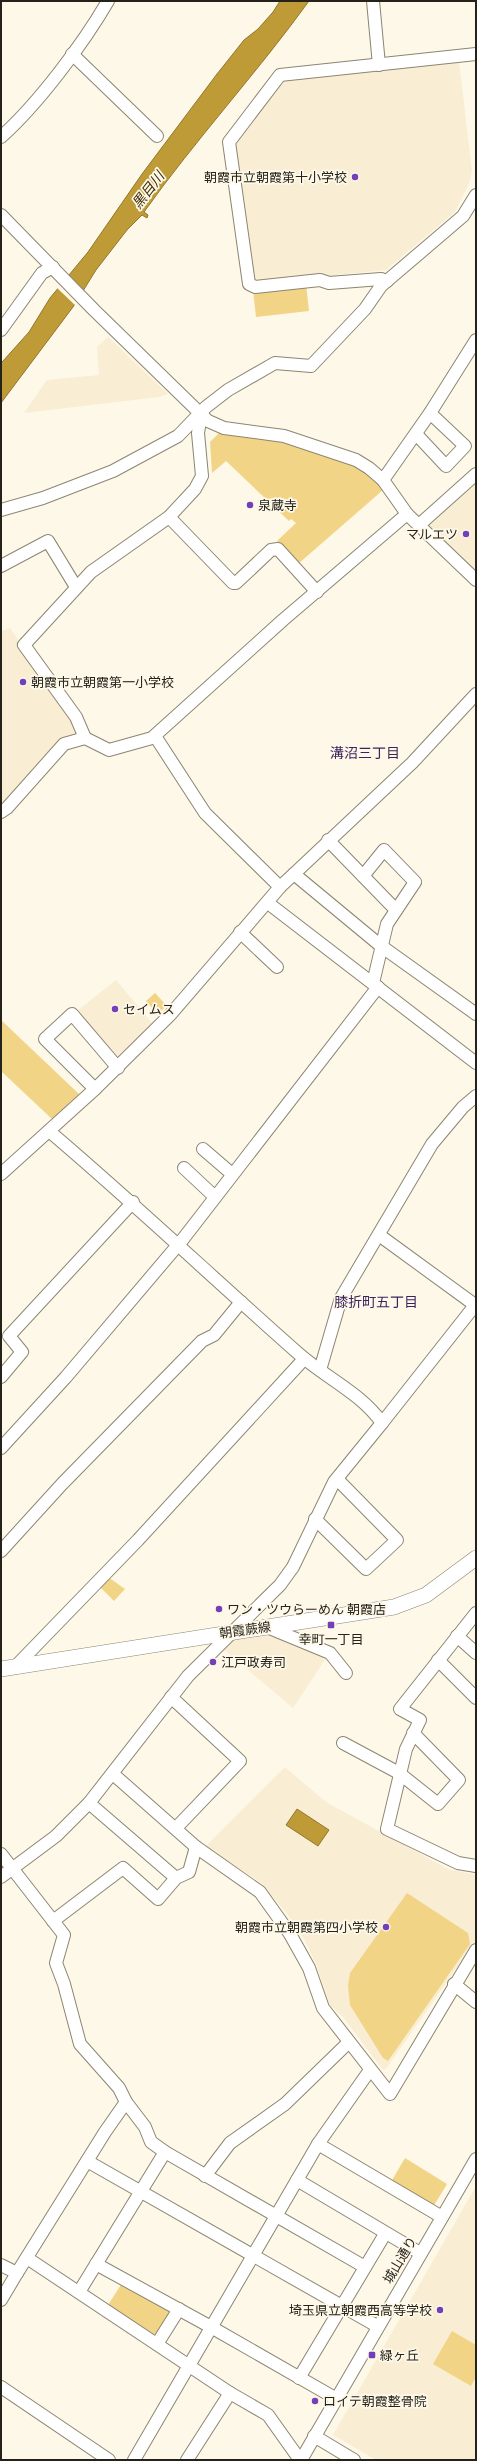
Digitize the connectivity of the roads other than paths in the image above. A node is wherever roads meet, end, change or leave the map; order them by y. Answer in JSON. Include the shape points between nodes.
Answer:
{"nodes":[{"id":1,"x":108,"y":1,"type":"edge"},
{"id":2,"x":373,"y":1,"type":"edge"},
{"id":3,"x":72,"y":54,"type":"junction"},
{"id":4,"x":476,"y":54,"type":"edge"},
{"id":5,"x":379,"y":65,"type":"junction"},
{"id":6,"x":157,"y":136,"type":"dead end"},
{"id":7,"x":1,"y":137,"type":"edge"},
{"id":8,"x":476,"y":194,"type":"edge"},
{"id":9,"x":1,"y":215,"type":"edge"},
{"id":10,"x":53,"y":267,"type":"junction"},
{"id":11,"x":387,"y":281,"type":"junction"},
{"id":12,"x":1,"y":330,"type":"edge"},
{"id":13,"x":476,"y":341,"type":"edge"},
{"id":14,"x":430,"y":413,"type":"junction"},
{"id":15,"x":201,"y":415,"type":"junction"},
{"id":16,"x":416,"y":434,"type":"junction"},
{"id":17,"x":476,"y":474,"type":"edge"},
{"id":18,"x":383,"y":480,"type":"junction"},
{"id":19,"x":1,"y":510,"type":"edge"},
{"id":20,"x":407,"y":514,"type":"junction"},
{"id":21,"x":169,"y":517,"type":"junction"},
{"id":22,"x":419,"y":525,"type":"junction"},
{"id":23,"x":1,"y":566,"type":"edge"},
{"id":24,"x":476,"y":580,"type":"edge"},
{"id":25,"x":76,"y":587,"type":"junction"},
{"id":26,"x":317,"y":592,"type":"junction"},
{"id":27,"x":476,"y":694,"type":"edge"},
{"id":28,"x":155,"y":736,"type":"junction"},
{"id":29,"x":85,"y":738,"type":"junction"},
{"id":30,"x":1,"y":812,"type":"edge"},
{"id":31,"x":328,"y":840,"type":"junction"},
{"id":32,"x":294,"y":874,"type":"junction"},
{"id":33,"x":363,"y":876,"type":"junction"},
{"id":34,"x":280,"y":887,"type":"junction"},
{"id":35,"x":268,"y":903,"type":"junction"},
{"id":36,"x":396,"y":910,"type":"junction"},
{"id":37,"x":240,"y":932,"type":"junction"},
{"id":38,"x":381,"y":946,"type":"junction"},
{"id":39,"x":278,"y":967,"type":"dead end"},
{"id":40,"x":375,"y":985,"type":"junction"},
{"id":41,"x":476,"y":1014,"type":"edge"},
{"id":42,"x":476,"y":1063,"type":"edge"},
{"id":43,"x":118,"y":1068,"type":"junction"},
{"id":44,"x":95,"y":1089,"type":"junction"},
{"id":45,"x":476,"y":1096,"type":"edge"},
{"id":46,"x":49,"y":1131,"type":"junction"},
{"id":47,"x":203,"y":1149,"type":"dead end"},
{"id":48,"x":184,"y":1168,"type":"dead end"},
{"id":49,"x":1,"y":1174,"type":"edge"},
{"id":50,"x":232,"y":1174,"type":"junction"},
{"id":51,"x":215,"y":1197,"type":"junction"},
{"id":52,"x":133,"y":1202,"type":"junction"},
{"id":53,"x":379,"y":1234,"type":"junction"},
{"id":54,"x":177,"y":1245,"type":"junction"},
{"id":55,"x":241,"y":1302,"type":"junction"},
{"id":56,"x":476,"y":1304,"type":"edge"},
{"id":57,"x":5,"y":1333,"type":"edge"},
{"id":58,"x":304,"y":1359,"type":"junction"},
{"id":59,"x":320,"y":1370,"type":"junction"},
{"id":60,"x":1,"y":1377,"type":"edge"},
{"id":61,"x":382,"y":1423,"type":"junction"},
{"id":62,"x":1,"y":1448,"type":"edge"},
{"id":63,"x":337,"y":1479,"type":"junction"},
{"id":64,"x":315,"y":1519,"type":"junction"},
{"id":65,"x":1,"y":1551,"type":"edge"},
{"id":66,"x":476,"y":1558,"type":"edge"},
{"id":67,"x":476,"y":1613,"type":"edge"},
{"id":68,"x":267,"y":1627,"type":"junction"},
{"id":69,"x":233,"y":1632,"type":"junction"},
{"id":70,"x":457,"y":1636,"type":"junction"},
{"id":71,"x":476,"y":1653,"type":"edge"},
{"id":72,"x":438,"y":1660,"type":"junction"},
{"id":73,"x":8,"y":1668,"type":"edge"},
{"id":74,"x":346,"y":1672,"type":"dead end"},
{"id":75,"x":171,"y":1697,"type":"junction"},
{"id":76,"x":476,"y":1698,"type":"edge"},
{"id":77,"x":413,"y":1733,"type":"junction"},
{"id":78,"x":343,"y":1743,"type":"dead end"},
{"id":79,"x":399,"y":1773,"type":"junction"},
{"id":80,"x":113,"y":1774,"type":"junction"},
{"id":81,"x":89,"y":1803,"type":"junction"},
{"id":82,"x":176,"y":1828,"type":"junction"},
{"id":83,"x":196,"y":1847,"type":"junction"},
{"id":84,"x":1,"y":1854,"type":"edge"},
{"id":85,"x":476,"y":1866,"type":"edge"},
{"id":86,"x":12,"y":1868,"type":"junction"},
{"id":87,"x":1,"y":1877,"type":"edge"},
{"id":88,"x":176,"y":1878,"type":"junction"},
{"id":89,"x":53,"y":1921,"type":"junction"},
{"id":90,"x":476,"y":1950,"type":"edge"},
{"id":91,"x":454,"y":1984,"type":"junction"},
{"id":92,"x":476,"y":2002,"type":"edge"},
{"id":93,"x":349,"y":2042,"type":"junction"},
{"id":94,"x":370,"y":2070,"type":"junction"},
{"id":95,"x":126,"y":2102,"type":"junction"},
{"id":96,"x":318,"y":2144,"type":"junction"},
{"id":97,"x":165,"y":2152,"type":"junction"},
{"id":98,"x":476,"y":2159,"type":"edge"},
{"id":99,"x":87,"y":2161,"type":"junction"},
{"id":100,"x":205,"y":2176,"type":"junction"},
{"id":101,"x":297,"y":2180,"type":"junction"},
{"id":102,"x":141,"y":2191,"type":"junction"},
{"id":103,"x":275,"y":2217,"type":"junction"},
{"id":104,"x":442,"y":2217,"type":"junction"},
{"id":105,"x":386,"y":2234,"type":"junction"},
{"id":106,"x":420,"y":2253,"type":"junction"},
{"id":107,"x":253,"y":2255,"type":"junction"},
{"id":108,"x":27,"y":2258,"type":"junction"},
{"id":109,"x":96,"y":2264,"type":"junction"},
{"id":110,"x":1,"y":2265,"type":"edge"},
{"id":111,"x":364,"y":2267,"type":"junction"},
{"id":112,"x":17,"y":2272,"type":"junction"},
{"id":113,"x":79,"y":2292,"type":"junction"},
{"id":114,"x":1,"y":2300,"type":"edge"},
{"id":115,"x":341,"y":2304,"type":"junction"},
{"id":116,"x":179,"y":2309,"type":"junction"},
{"id":117,"x":377,"y":2326,"type":"junction"},
{"id":118,"x":211,"y":2327,"type":"junction"},
{"id":119,"x":157,"y":2344,"type":"junction"},
{"id":120,"x":189,"y":2366,"type":"junction"},
{"id":121,"x":299,"y":2378,"type":"junction"},
{"id":122,"x":1,"y":2387,"type":"edge"},
{"id":123,"x":230,"y":2393,"type":"junction"},
{"id":124,"x":335,"y":2398,"type":"junction"},
{"id":125,"x":314,"y":2436,"type":"junction"},
{"id":126,"x":109,"y":2460,"type":"edge"},
{"id":127,"x":134,"y":2460,"type":"edge"},
{"id":128,"x":187,"y":2460,"type":"edge"},
{"id":129,"x":300,"y":2460,"type":"edge"},
{"id":130,"x":354,"y":2460,"type":"edge"}],
"edges":[{"from":1,"to":3,"type":"street"},
{"from":2,"to":5,"type":"street"},
{"from":3,"to":6,"type":"street"},
{"from":3,"to":7,"type":"street","via":[[26,111]]},
{"from":4,"to":5,"type":"street"},
{"from":5,"to":11,"type":"street","via":[[280,76],[229,142],[249,284],[255,287],[320,280],[328,283],[381,278]]},
{"from":8,"to":11,"type":"street","via":[[463,216]]},
{"from":9,"to":10,"type":"street"},
{"from":10,"to":12,"type":"street","via":[[42,273]]},
{"from":10,"to":15,"type":"street"},
{"from":11,"to":15,"type":"street","via":[[317,362],[311,366],[275,363],[228,390],[206,407]]},
{"from":13,"to":14,"type":"street"},
{"from":14,"to":16,"type":"street"},
{"from":14,"to":16,"type":"street","via":[[464,446],[446,466]]},
{"from":15,"to":18,"type":"street","via":[[208,422],[224,428],[284,436],[332,452],[369,468]]},
{"from":15,"to":19,"type":"street","via":[[178,436],[112,471],[43,498]]},
{"from":15,"to":21,"type":"street","via":[[198,433],[202,476],[196,489]]},
{"from":16,"to":18,"type":"street"},
{"from":17,"to":22,"type":"street"},
{"from":18,"to":20,"type":"street"},
{"from":20,"to":22,"type":"street"},
{"from":20,"to":26,"type":"street"},
{"from":21,"to":25,"type":"street","via":[[91,572]]},
{"from":21,"to":26,"type":"street","via":[[232,583],[236,583],[271,550],[278,549]]},
{"from":22,"to":24,"type":"street"},
{"from":23,"to":25,"type":"street","via":[[48,541]]},
{"from":25,"to":29,"type":"street","via":[[24,645],[76,717]]},
{"from":26,"to":28,"type":"street"},
{"from":27,"to":31,"type":"street","via":[[412,763]]},
{"from":28,"to":29,"type":"street","via":[[109,750]]},
{"from":28,"to":34,"type":"street","via":[[205,813]]},
{"from":29,"to":30,"type":"street","via":[[64,744]]},
{"from":31,"to":32,"type":"street"},
{"from":31,"to":33,"type":"street"},
{"from":32,"to":34,"type":"street"},
{"from":32,"to":38,"type":"street"},
{"from":33,"to":36,"type":"street"},
{"from":33,"to":36,"type":"street","via":[[384,850],[415,882]]},
{"from":34,"to":35,"type":"street"},
{"from":35,"to":37,"type":"street"},
{"from":35,"to":40,"type":"street"},
{"from":36,"to":38,"type":"street","via":[[387,924]]},
{"from":37,"to":39,"type":"street"},
{"from":37,"to":43,"type":"street","via":[[170,1015]]},
{"from":38,"to":40,"type":"street"},
{"from":38,"to":41,"type":"street"},
{"from":40,"to":42,"type":"street"},
{"from":40,"to":50,"type":"street"},
{"from":43,"to":44,"type":"street"},
{"from":43,"to":44,"type":"street","via":[[72,1014],[45,1039]]},
{"from":44,"to":46,"type":"street"},
{"from":45,"to":53,"type":"street","via":[[444,1127]]},
{"from":46,"to":49,"type":"street"},
{"from":46,"to":52,"type":"street"},
{"from":47,"to":50,"type":"street"},
{"from":48,"to":51,"type":"street"},
{"from":50,"to":51,"type":"street"},
{"from":51,"to":54,"type":"street"},
{"from":52,"to":54,"type":"street"},
{"from":52,"to":57,"type":"street"},
{"from":53,"to":56,"type":"street"},
{"from":53,"to":59,"type":"street","via":[[341,1298]]},
{"from":54,"to":55,"type":"street"},
{"from":54,"to":62,"type":"street"},
{"from":55,"to":58,"type":"street"},
{"from":55,"to":65,"type":"street","via":[[214,1335],[202,1341],[62,1484]]},
{"from":56,"to":61,"type":"street"},
{"from":57,"to":60,"type":"street","via":[[22,1352]]},
{"from":58,"to":59,"type":"street"},
{"from":58,"to":73,"type":"street","via":[[141,1537]]},
{"from":59,"to":61,"type":"street","via":[[371,1407]]},
{"from":61,"to":63,"type":"street"},
{"from":63,"to":64,"type":"street"},
{"from":63,"to":64,"type":"street","via":[[397,1540],[366,1569]]},
{"from":64,"to":69,"type":"street","via":[[293,1567],[280,1585]]},
{"from":66,"to":68,"type":"main road","name":"朝霞蕨線","via":[[450,1579],[414,1601],[354,1614]]},
{"from":67,"to":70,"type":"street"},
{"from":68,"to":69,"type":"main road","name":"朝霞蕨線"},
{"from":68,"to":74,"type":"street","via":[[330,1653]]},
{"from":69,"to":73,"type":"main road","name":"朝霞蕨線"},
{"from":69,"to":75,"type":"street","via":[[188,1676]]},
{"from":70,"to":71,"type":"street"},
{"from":70,"to":72,"type":"street"},
{"from":72,"to":76,"type":"street"},
{"from":72,"to":77,"type":"street","via":[[400,1709],[420,1720]]},
{"from":75,"to":80,"type":"street"},
{"from":75,"to":82,"type":"street","via":[[240,1761]]},
{"from":77,"to":79,"type":"street"},
{"from":77,"to":79,"type":"street","via":[[459,1780],[438,1804]]},
{"from":78,"to":79,"type":"street"},
{"from":79,"to":85,"type":"street","via":[[387,1829],[458,1863]]},
{"from":80,"to":81,"type":"street"},
{"from":80,"to":82,"type":"street"},
{"from":81,"to":86,"type":"street","via":[[56,1836]]},
{"from":81,"to":88,"type":"street"},
{"from":82,"to":83,"type":"street"},
{"from":83,"to":88,"type":"street","via":[[189,1872]]},
{"from":83,"to":93,"type":"street","via":[[260,1892],[297,1947],[323,2008],[336,2021]]},
{"from":84,"to":86,"type":"street"},
{"from":86,"to":87,"type":"street"},
{"from":86,"to":89,"type":"street"},
{"from":88,"to":89,"type":"street","via":[[158,1899],[123,1868]]},
{"from":89,"to":95,"type":"street","via":[[64,1934],[56,1963],[80,2044],[118,2088]]},
{"from":90,"to":91,"type":"street"},
{"from":91,"to":92,"type":"street"},
{"from":91,"to":94,"type":"street","via":[[390,2094]]},
{"from":93,"to":94,"type":"street"},
{"from":93,"to":100,"type":"street","via":[[285,2104],[230,2143]]},
{"from":94,"to":96,"type":"street"},
{"from":95,"to":97,"type":"street","via":[[145,2127],[151,2142]]},
{"from":95,"to":99,"type":"street"},
{"from":96,"to":101,"type":"street"},
{"from":96,"to":104,"type":"street"},
{"from":97,"to":100,"type":"street"},
{"from":97,"to":102,"type":"street"},
{"from":98,"to":104,"type":"street","name":"城山通り"},
{"from":99,"to":102,"type":"street"},
{"from":99,"to":108,"type":"street"},
{"from":100,"to":103,"type":"street"},
{"from":101,"to":103,"type":"street"},
{"from":101,"to":105,"type":"street"},
{"from":102,"to":107,"type":"street"},
{"from":102,"to":109,"type":"street"},
{"from":103,"to":107,"type":"street"},
{"from":103,"to":111,"type":"street"},
{"from":104,"to":106,"type":"street","name":"城山通り"},
{"from":105,"to":106,"type":"street"},
{"from":105,"to":111,"type":"street"},
{"from":106,"to":117,"type":"street","name":"城山通り"},
{"from":107,"to":115,"type":"street"},
{"from":107,"to":118,"type":"street"},
{"from":108,"to":112,"type":"street"},
{"from":108,"to":113,"type":"street"},
{"from":109,"to":113,"type":"street"},
{"from":109,"to":116,"type":"street"},
{"from":110,"to":112,"type":"street"},
{"from":111,"to":115,"type":"street"},
{"from":112,"to":114,"type":"street"},
{"from":113,"to":119,"type":"street"},
{"from":115,"to":117,"type":"street"},
{"from":115,"to":121,"type":"street"},
{"from":116,"to":118,"type":"street"},
{"from":116,"to":119,"type":"street"},
{"from":117,"to":124,"type":"street","name":"城山通り"},
{"from":118,"to":120,"type":"street"},
{"from":118,"to":121,"type":"street"},
{"from":119,"to":120,"type":"street"},
{"from":120,"to":123,"type":"street"},
{"from":120,"to":127,"type":"street"},
{"from":121,"to":124,"type":"street"},
{"from":122,"to":126,"type":"street"},
{"from":123,"to":128,"type":"street"},
{"from":123,"to":129,"type":"street","via":[[268,2416]]},
{"from":124,"to":125,"type":"street","name":"城山通り"},
{"from":125,"to":129,"type":"street","name":"城山通り"},
{"from":125,"to":130,"type":"street"}]}
